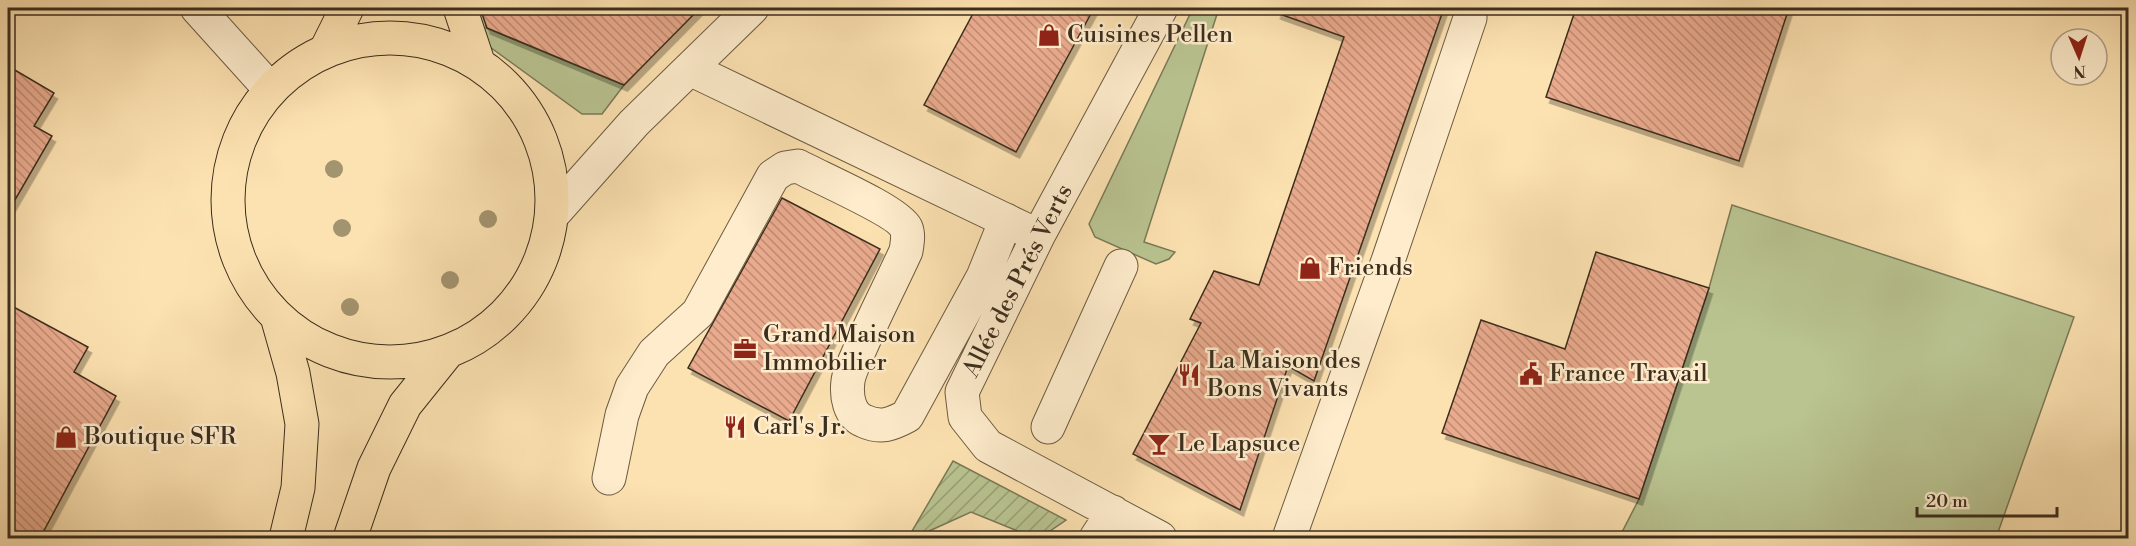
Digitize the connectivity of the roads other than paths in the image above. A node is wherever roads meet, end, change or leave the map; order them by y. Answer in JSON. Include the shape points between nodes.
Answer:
{"nodes":[{"id":1,"x":197,"y":8,"type":"edge"},
{"id":2,"x":347,"y":8,"type":"edge"},
{"id":3,"x":460,"y":8,"type":"edge"},
{"id":4,"x":752,"y":8,"type":"edge"},
{"id":5,"x":1161,"y":8,"type":"edge"},
{"id":6,"x":1470,"y":8,"type":"edge"},
{"id":7,"x":326,"y":50,"type":"junction"},
{"id":8,"x":478,"y":62,"type":"junction"},
{"id":9,"x":690,"y":69,"type":"junction"},
{"id":10,"x":270,"y":89,"type":"junction"},
{"id":11,"x":554,"y":213,"type":"junction"},
{"id":12,"x":1006,"y":220,"type":"junction"},
{"id":13,"x":1038,"y":236,"type":"junction"},
{"id":14,"x":1121,"y":266,"type":"dead end"},
{"id":15,"x":278,"y":320,"type":"junction"},
{"id":16,"x":446,"y":354,"type":"junction"},
{"id":17,"x":1048,"y":427,"type":"dead end"},
{"id":18,"x":609,"y":478,"type":"dead end"},
{"id":19,"x":1105,"y":526,"type":"edge"},
{"id":20,"x":286,"y":538,"type":"edge"},
{"id":21,"x":350,"y":538,"type":"edge"},
{"id":22,"x":1160,"y":538,"type":"edge"},
{"id":23,"x":1289,"y":538,"type":"edge"}],
"edges":[{"from":1,"to":10,"type":"street"},
{"from":2,"to":7,"type":"main road"},
{"from":3,"to":8,"type":"main road"},
{"from":4,"to":9,"type":"street"},
{"from":5,"to":13,"type":"street","name":"Allée des Prés Verts"},
{"from":6,"to":23,"type":"street","via":[[1470,18],[1393,248]]},
{"from":7,"to":8,"type":"main road","via":[[378,38],[430,42]]},
{"from":7,"to":10,"type":"main road","via":[[296,67]]},
{"from":8,"to":11,"type":"main road","via":[[522,102],[549,155]]},
{"from":9,"to":11,"type":"street","via":[[634,123]]},
{"from":9,"to":12,"type":"street"},
{"from":10,"to":15,"type":"main road","via":[[240,134],[227,186],[231,240],[249,283]]},
{"from":11,"to":16,"type":"main road","via":[[538,273],[500,323]]},
{"from":12,"to":13,"type":"street"},
{"from":12,"to":18,"type":"street","via":[[983,277],[907,416],[888,425],[873,425],[852,410],[848,379],[906,251],[905,226],[884,209],[798,166],[785,168],[773,176],[698,313],[654,353],[632,387],[622,414]]},
{"from":13,"to":19,"type":"street","name":"Allée des Prés Verts","via":[[962,392],[965,417],[988,446]]},
{"from":14,"to":17,"type":"street"},
{"from":15,"to":16,"type":"main road","via":[[328,352],[387,365]]},
{"from":15,"to":20,"type":"main road","via":[[302,424],[298,488]]},
{"from":16,"to":21,"type":"main road","via":[[405,405],[374,468]]},
{"from":19,"to":22,"type":"street","name":"Allée des Prés Verts"}]}
